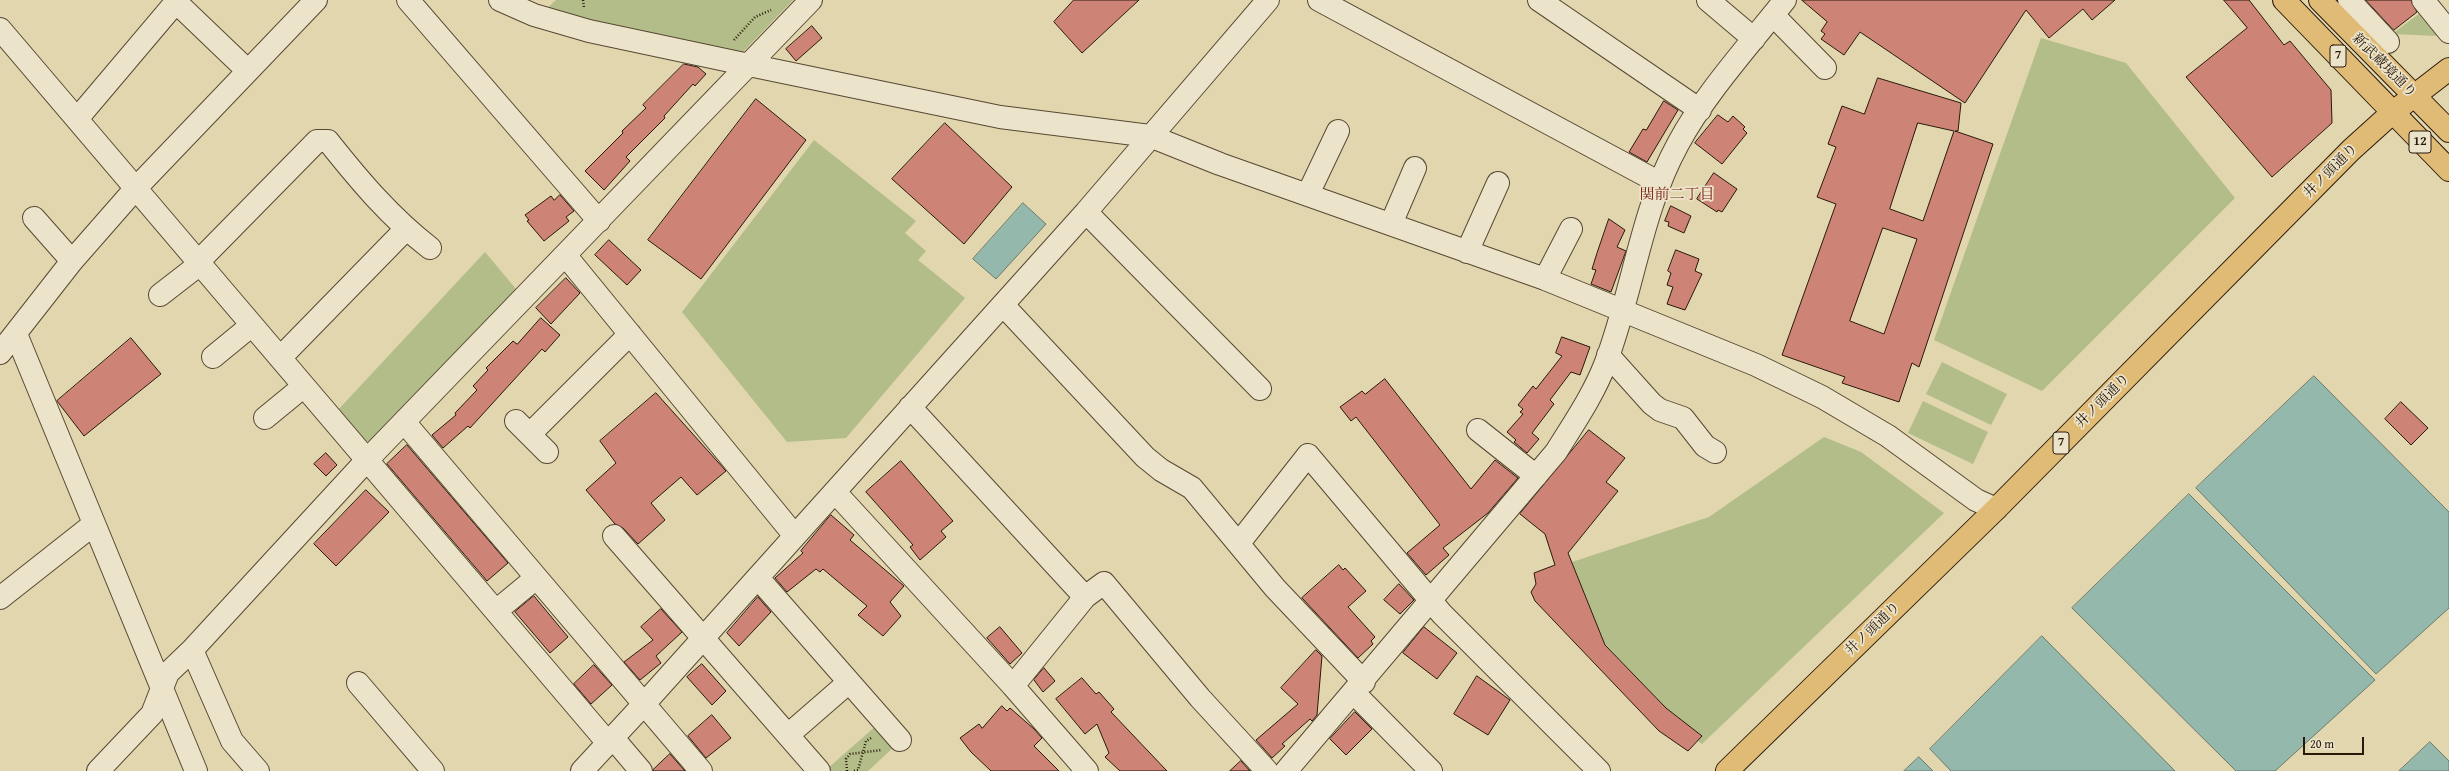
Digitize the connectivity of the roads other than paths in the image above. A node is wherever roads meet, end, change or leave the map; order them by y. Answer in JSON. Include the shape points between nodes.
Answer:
{"nodes":[{"id":1,"x":316,"y":0,"type":"edge"},
{"id":2,"x":408,"y":0,"type":"edge"},
{"id":3,"x":500,"y":0,"type":"edge"},
{"id":4,"x":811,"y":0,"type":"edge"},
{"id":5,"x":1268,"y":0,"type":"edge"},
{"id":6,"x":1319,"y":0,"type":"edge"},
{"id":7,"x":1539,"y":0,"type":"edge"},
{"id":8,"x":1708,"y":0,"type":"edge"},
{"id":9,"x":2284,"y":0,"type":"edge"},
{"id":10,"x":2320,"y":0,"type":"edge"},
{"id":11,"x":2349,"y":0,"type":"edge"},
{"id":12,"x":2423,"y":0,"type":"edge"},
{"id":13,"x":1779,"y":8,"type":"edge"},
{"id":14,"x":0,"y":29,"type":"edge"},
{"id":15,"x":2449,"y":32,"type":"edge"},
{"id":16,"x":1754,"y":39,"type":"junction"},
{"id":17,"x":2388,"y":42,"type":"dead end"},
{"id":18,"x":749,"y":66,"type":"junction"},
{"id":19,"x":1825,"y":68,"type":"dead end"},
{"id":20,"x":2449,"y":69,"type":"edge"},
{"id":21,"x":248,"y":71,"type":"junction"},
{"id":22,"x":2415,"y":96,"type":"junction"},
{"id":23,"x":1700,"y":110,"type":"junction"},
{"id":24,"x":2392,"y":113,"type":"junction"},
{"id":25,"x":77,"y":119,"type":"junction"},
{"id":26,"x":1338,"y":131,"type":"dead end"},
{"id":27,"x":2449,"y":131,"type":"edge"},
{"id":28,"x":1150,"y":136,"type":"junction"},
{"id":29,"x":1415,"y":168,"type":"dead end"},
{"id":30,"x":2449,"y":170,"type":"edge"},
{"id":31,"x":1660,"y":182,"type":"junction"},
{"id":32,"x":1498,"y":183,"type":"dead end"},
{"id":33,"x":136,"y":188,"type":"junction"},
{"id":34,"x":1308,"y":194,"type":"junction"},
{"id":35,"x":1086,"y":212,"type":"junction"},
{"id":36,"x":34,"y":218,"type":"dead end"},
{"id":37,"x":599,"y":221,"type":"junction"},
{"id":38,"x":1391,"y":224,"type":"junction"},
{"id":39,"x":406,"y":229,"type":"junction"},
{"id":40,"x":1571,"y":229,"type":"dead end"},
{"id":41,"x":430,"y":248,"type":"dead end"},
{"id":42,"x":1467,"y":252,"type":"junction"},
{"id":43,"x":566,"y":256,"type":"junction"},
{"id":44,"x":72,"y":262,"type":"junction"},
{"id":45,"x":199,"y":263,"type":"junction"},
{"id":46,"x":1545,"y":279,"type":"junction"},
{"id":47,"x":160,"y":295,"type":"dead end"},
{"id":48,"x":1003,"y":305,"type":"junction"},
{"id":49,"x":1622,"y":310,"type":"junction"},
{"id":50,"x":252,"y":325,"type":"junction"},
{"id":51,"x":16,"y":334,"type":"junction"},
{"id":52,"x":630,"y":334,"type":"junction"},
{"id":53,"x":0,"y":353,"type":"edge"},
{"id":54,"x":1608,"y":355,"type":"junction"},
{"id":55,"x":212,"y":357,"type":"dead end"},
{"id":56,"x":280,"y":358,"type":"junction"},
{"id":57,"x":304,"y":386,"type":"junction"},
{"id":58,"x":1260,"y":389,"type":"dead end"},
{"id":59,"x":910,"y":407,"type":"junction"},
{"id":60,"x":265,"y":418,"type":"dead end"},
{"id":61,"x":406,"y":423,"type":"junction"},
{"id":62,"x":1478,"y":430,"type":"dead end"},
{"id":63,"x":547,"y":452,"type":"dead end"},
{"id":64,"x":1715,"y":452,"type":"dead end"},
{"id":65,"x":367,"y":460,"type":"junction"},
{"id":66,"x":1536,"y":476,"type":"junction"},
{"id":67,"x":835,"y":492,"type":"junction"},
{"id":68,"x":1996,"y":509,"type":"junction"},
{"id":69,"x":94,"y":524,"type":"junction"},
{"id":70,"x":614,"y":536,"type":"dead end"},
{"id":71,"x":795,"y":536,"type":"junction"},
{"id":72,"x":1239,"y":543,"type":"junction"},
{"id":73,"x":536,"y":578,"type":"junction"},
{"id":74,"x":758,"y":578,"type":"junction"},
{"id":75,"x":0,"y":598,"type":"edge"},
{"id":76,"x":1085,"y":598,"type":"junction"},
{"id":77,"x":1432,"y":601,"type":"junction"},
{"id":78,"x":496,"y":611,"type":"junction"},
{"id":79,"x":703,"y":638,"type":"junction"},
{"id":80,"x":192,"y":650,"type":"junction"},
{"id":81,"x":849,"y":682,"type":"junction"},
{"id":82,"x":358,"y":683,"type":"dead end"},
{"id":83,"x":1013,"y":686,"type":"junction"},
{"id":84,"x":1359,"y":688,"type":"junction"},
{"id":85,"x":163,"y":690,"type":"junction"},
{"id":86,"x":644,"y":704,"type":"junction"},
{"id":87,"x":788,"y":735,"type":"junction"},
{"id":88,"x":610,"y":740,"type":"junction"},
{"id":89,"x":893,"y":743,"type":"road end"},
{"id":90,"x":98,"y":771,"type":"edge"},
{"id":91,"x":196,"y":771,"type":"edge"},
{"id":92,"x":258,"y":771,"type":"edge"},
{"id":93,"x":433,"y":771,"type":"edge"},
{"id":94,"x":582,"y":771,"type":"edge"},
{"id":95,"x":641,"y":771,"type":"edge"},
{"id":96,"x":701,"y":771,"type":"edge"},
{"id":97,"x":819,"y":771,"type":"edge"},
{"id":98,"x":1087,"y":771,"type":"edge"},
{"id":99,"x":1267,"y":771,"type":"edge"},
{"id":100,"x":1286,"y":771,"type":"edge"},
{"id":101,"x":1431,"y":771,"type":"edge"},
{"id":102,"x":1599,"y":771,"type":"edge"},
{"id":103,"x":1727,"y":771,"type":"edge"}],
"edges":[{"from":1,"to":21,"type":"street"},
{"from":2,"to":37,"type":"street"},
{"from":3,"to":18,"type":"street","via":[[534,15],[589,30]]},
{"from":4,"to":18,"type":"street"},
{"from":5,"to":28,"type":"street"},
{"from":6,"to":31,"type":"street"},
{"from":7,"to":23,"type":"street"},
{"from":8,"to":16,"type":"street"},
{"from":9,"to":24,"type":"main road","name":"新武蔵境通り","number":"7"},
{"from":10,"to":22,"type":"main road","name":"新武蔵境通り","number":"7"},
{"from":11,"to":17,"type":"street"},
{"from":12,"to":15,"type":"street"},
{"from":13,"to":16,"type":"street"},
{"from":13,"to":19,"type":"street"},
{"from":14,"to":25,"type":"street"},
{"from":16,"to":23,"type":"street"},
{"from":18,"to":28,"type":"street","via":[[1000,117]]},
{"from":18,"to":37,"type":"street"},
{"from":20,"to":22,"type":"main road","name":"井ノ頭通り","number":"7"},
{"from":21,"to":25,"type":"street","via":[[176,2]]},
{"from":21,"to":33,"type":"street"},
{"from":22,"to":24,"type":"main road","name":"井ノ頭通り","number":"7"},
{"from":22,"to":27,"type":"main road","name":"新武蔵境通り","number":"12"},
{"from":23,"to":31,"type":"street","via":[[1678,144]]},
{"from":24,"to":30,"type":"main road","name":"新武蔵境通り","number":"12"},
{"from":24,"to":68,"type":"main road","name":"井ノ頭通り","number":"7","via":[[2351,150]]},
{"from":25,"to":33,"type":"street"},
{"from":26,"to":34,"type":"street"},
{"from":28,"to":34,"type":"street"},
{"from":28,"to":35,"type":"street"},
{"from":29,"to":38,"type":"street"},
{"from":31,"to":49,"type":"street"},
{"from":32,"to":42,"type":"street"},
{"from":33,"to":44,"type":"street"},
{"from":33,"to":45,"type":"street"},
{"from":34,"to":38,"type":"street"},
{"from":35,"to":48,"type":"street"},
{"from":35,"to":58,"type":"street"},
{"from":36,"to":44,"type":"street"},
{"from":37,"to":43,"type":"street"},
{"from":38,"to":42,"type":"street"},
{"from":39,"to":41,"type":"street"},
{"from":39,"to":45,"type":"street","via":[[370,193],[328,141],[318,141]]},
{"from":39,"to":56,"type":"street"},
{"from":40,"to":46,"type":"street"},
{"from":42,"to":46,"type":"street"},
{"from":43,"to":52,"type":"street"},
{"from":43,"to":61,"type":"street"},
{"from":44,"to":51,"type":"street"},
{"from":45,"to":47,"type":"street"},
{"from":45,"to":50,"type":"street"},
{"from":46,"to":49,"type":"street"},
{"from":48,"to":59,"type":"street"},
{"from":48,"to":72,"type":"street","via":[[1145,457],[1161,470],[1192,488]]},
{"from":49,"to":54,"type":"street"},
{"from":49,"to":68,"type":"street","via":[[1756,365],[1822,397],[1888,436],[1976,500]]},
{"from":50,"to":55,"type":"street"},
{"from":50,"to":56,"type":"street"},
{"from":51,"to":53,"type":"street"},
{"from":51,"to":69,"type":"street"},
{"from":52,"to":63,"type":"street","via":[[523,428]]},
{"from":52,"to":71,"type":"street"},
{"from":54,"to":64,"type":"street","via":[[1652,404],[1660,410],[1683,418],[1705,446]]},
{"from":54,"to":66,"type":"street","via":[[1587,403],[1556,452]]},
{"from":56,"to":57,"type":"street"},
{"from":57,"to":60,"type":"street"},
{"from":57,"to":65,"type":"street"},
{"from":59,"to":67,"type":"street"},
{"from":59,"to":76,"type":"street"},
{"from":61,"to":65,"type":"street"},
{"from":61,"to":73,"type":"street"},
{"from":62,"to":66,"type":"street"},
{"from":65,"to":78,"type":"street"},
{"from":65,"to":80,"type":"street"},
{"from":66,"to":77,"type":"street"},
{"from":67,"to":71,"type":"street"},
{"from":67,"to":83,"type":"street"},
{"from":68,"to":103,"type":"main road","name":"井ノ頭通り","number":"7"},
{"from":69,"to":75,"type":"street"},
{"from":69,"to":85,"type":"street"},
{"from":70,"to":79,"type":"street"},
{"from":71,"to":74,"type":"street"},
{"from":72,"to":77,"type":"street","via":[[1308,455]]},
{"from":72,"to":84,"type":"street"},
{"from":73,"to":78,"type":"street"},
{"from":73,"to":86,"type":"street"},
{"from":74,"to":79,"type":"street"},
{"from":74,"to":81,"type":"street"},
{"from":76,"to":83,"type":"street"},
{"from":76,"to":99,"type":"street","via":[[1104,583],[1200,698]]},
{"from":77,"to":84,"type":"street"},
{"from":77,"to":102,"type":"street"},
{"from":78,"to":88,"type":"street"},
{"from":79,"to":86,"type":"street"},
{"from":79,"to":87,"type":"street"},
{"from":80,"to":85,"type":"street","via":[[168,673]]},
{"from":80,"to":92,"type":"street","via":[[232,741]]},
{"from":81,"to":87,"type":"street"},
{"from":81,"to":89,"type":"street"},
{"from":82,"to":93,"type":"street"},
{"from":83,"to":98,"type":"street"},
{"from":84,"to":100,"type":"street"},
{"from":84,"to":101,"type":"street"},
{"from":85,"to":90,"type":"street","via":[[152,714]]},
{"from":85,"to":91,"type":"street"},
{"from":86,"to":88,"type":"street"},
{"from":86,"to":96,"type":"street"},
{"from":87,"to":97,"type":"street"},
{"from":88,"to":94,"type":"street"},
{"from":88,"to":95,"type":"street"}]}
